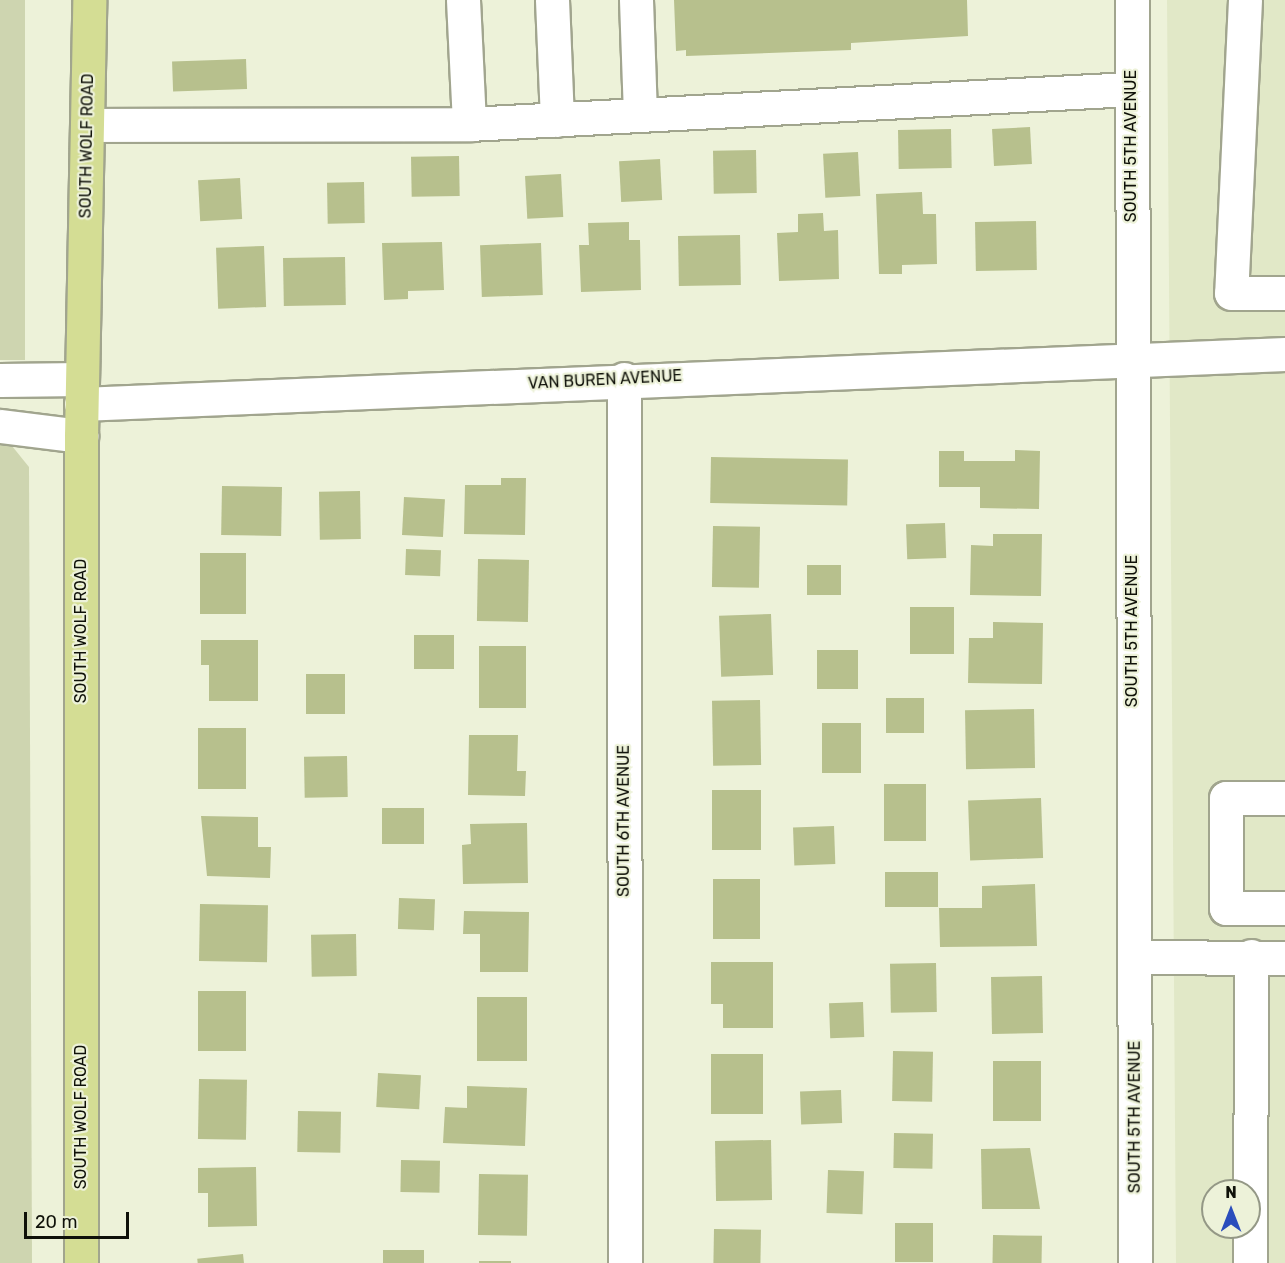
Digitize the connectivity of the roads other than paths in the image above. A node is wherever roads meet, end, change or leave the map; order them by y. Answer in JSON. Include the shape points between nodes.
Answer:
{"nodes":[{"id":1,"x":89,"y":0,"type":"edge"},
{"id":2,"x":463,"y":0,"type":"edge"},
{"id":3,"x":552,"y":0,"type":"edge"},
{"id":4,"x":636,"y":0,"type":"edge"},
{"id":5,"x":1132,"y":0,"type":"edge"},
{"id":6,"x":1245,"y":0,"type":"edge"},
{"id":7,"x":1131,"y":89,"type":"junction"},
{"id":8,"x":640,"y":116,"type":"junction"},
{"id":9,"x":557,"y":120,"type":"junction"},
{"id":10,"x":469,"y":124,"type":"junction"},
{"id":11,"x":87,"y":125,"type":"junction"},
{"id":12,"x":1285,"y":293,"type":"edge"},
{"id":13,"x":1285,"y":354,"type":"edge"},
{"id":14,"x":1130,"y":358,"type":"junction"},
{"id":15,"x":624,"y":379,"type":"junction"},
{"id":16,"x":0,"y":380,"type":"edge"},
{"id":17,"x":81,"y":392,"type":"junction"},
{"id":18,"x":0,"y":426,"type":"edge"},
{"id":19,"x":81,"y":436,"type":"junction"},
{"id":20,"x":1285,"y":798,"type":"edge"},
{"id":21,"x":1285,"y":908,"type":"edge"},
{"id":22,"x":1251,"y":956,"type":"junction"},
{"id":23,"x":1134,"y":957,"type":"junction"},
{"id":24,"x":1285,"y":958,"type":"edge"},
{"id":25,"x":81,"y":1263,"type":"edge"},
{"id":26,"x":625,"y":1263,"type":"edge"},
{"id":27,"x":1135,"y":1263,"type":"edge"},
{"id":28,"x":1250,"y":1263,"type":"edge"}],
"edges":[{"from":1,"to":11,"type":"main road","name":"SOUTH WOLF ROAD"},
{"from":2,"to":10,"type":"street"},
{"from":3,"to":9,"type":"street"},
{"from":4,"to":8,"type":"street"},
{"from":5,"to":7,"type":"street","name":"SOUTH 5TH AVENUE"},
{"from":6,"to":12,"type":"street","via":[[1231,293]]},
{"from":7,"to":8,"type":"street"},
{"from":7,"to":14,"type":"street","name":"SOUTH 5TH AVENUE"},
{"from":8,"to":9,"type":"street"},
{"from":9,"to":10,"type":"street"},
{"from":10,"to":11,"type":"street"},
{"from":11,"to":17,"type":"main road","name":"SOUTH WOLF ROAD"},
{"from":13,"to":14,"type":"street","name":"VAN BUREN AVENUE"},
{"from":14,"to":15,"type":"street","name":"VAN BUREN AVENUE"},
{"from":14,"to":23,"type":"street","name":"SOUTH 5TH AVENUE"},
{"from":15,"to":17,"type":"street","name":"VAN BUREN AVENUE"},
{"from":15,"to":26,"type":"street","name":"SOUTH 6TH AVENUE"},
{"from":16,"to":17,"type":"street","name":"VAN BUREN AVENUE"},
{"from":17,"to":19,"type":"main road","name":"SOUTH WOLF ROAD"},
{"from":18,"to":19,"type":"street"},
{"from":19,"to":25,"type":"main road","name":"SOUTH WOLF ROAD"},
{"from":20,"to":21,"type":"street","via":[[1226,798],[1226,908]]},
{"from":22,"to":23,"type":"street"},
{"from":22,"to":24,"type":"street"},
{"from":22,"to":28,"type":"street"},
{"from":23,"to":27,"type":"street","name":"SOUTH 5TH AVENUE"}]}
